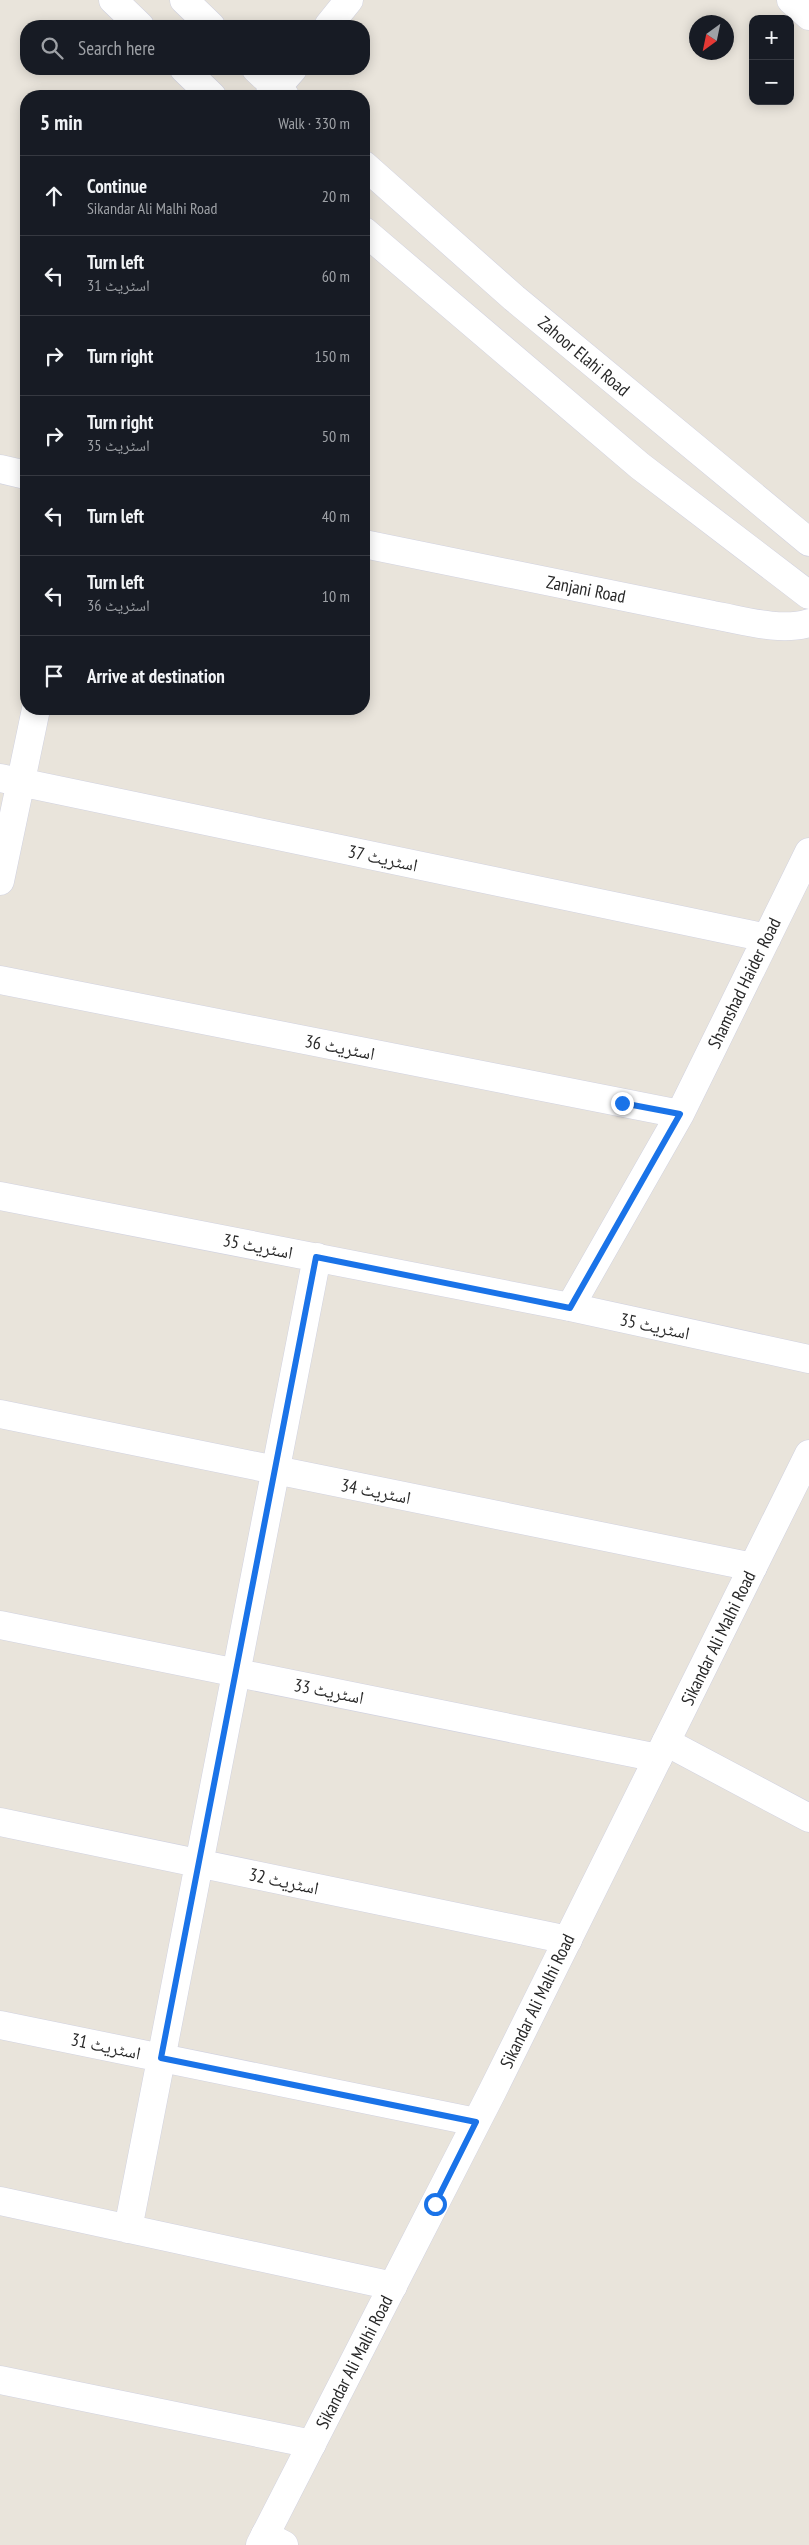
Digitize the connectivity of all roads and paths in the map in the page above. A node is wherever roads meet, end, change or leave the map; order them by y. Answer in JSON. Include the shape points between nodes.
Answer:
{"nodes":[{"id":1,"x":113,"y":0,"type":"edge"},
{"id":2,"x":184,"y":0,"type":"edge"},
{"id":3,"x":349,"y":0,"type":"edge"},
{"id":4,"x":791,"y":0,"type":"edge"},
{"id":5,"x":809,"y":16,"type":"edge"},
{"id":6,"x":134,"y":20,"type":"edge"},
{"id":7,"x":205,"y":20,"type":"edge"},
{"id":8,"x":333,"y":20,"type":"edge"},
{"id":9,"x":190,"y":75,"type":"edge"},
{"id":10,"x":264,"y":75,"type":"edge"},
{"id":11,"x":281,"y":87,"type":"edge"},
{"id":12,"x":206,"y":90,"type":"edge"},
{"id":13,"x":370,"y":171,"type":"edge"},
{"id":14,"x":370,"y":236,"type":"edge"},
{"id":15,"x":0,"y":469,"type":"edge"},
{"id":16,"x":20,"y":474,"type":"edge"},
{"id":17,"x":809,"y":542,"type":"edge"},
{"id":18,"x":370,"y":545,"type":"edge"},
{"id":19,"x":809,"y":595,"type":"edge"},
{"id":20,"x":809,"y":623,"type":"edge"},
{"id":21,"x":34,"y":715,"type":"edge"},
{"id":22,"x":11,"y":780,"type":"edge"},
{"id":23,"x":809,"y":852,"type":"edge"},
{"id":24,"x":0,"y":881,"type":"edge"},
{"id":25,"x":766,"y":938,"type":"junction"},
{"id":26,"x":0,"y":980,"type":"edge"},
{"id":27,"x":680,"y":1114,"type":"junction"},
{"id":28,"x":0,"y":1199,"type":"edge"},
{"id":29,"x":316,"y":1257,"type":"junction"},
{"id":30,"x":570,"y":1308,"type":"junction"},
{"id":31,"x":809,"y":1359,"type":"edge"},
{"id":32,"x":0,"y":1414,"type":"edge"},
{"id":33,"x":809,"y":1454,"type":"edge"},
{"id":34,"x":275,"y":1470,"type":"junction"},
{"id":35,"x":753,"y":1567,"type":"junction"},
{"id":36,"x":0,"y":1625,"type":"edge"},
{"id":37,"x":236,"y":1673,"type":"junction"},
{"id":38,"x":662,"y":1750,"type":"junction"},
{"id":39,"x":809,"y":1818,"type":"edge"},
{"id":40,"x":0,"y":1822,"type":"edge"},
{"id":41,"x":199,"y":1863,"type":"junction"},
{"id":42,"x":568,"y":1940,"type":"junction"},
{"id":43,"x":0,"y":2025,"type":"edge"},
{"id":44,"x":161,"y":2058,"type":"junction"},
{"id":45,"x":476,"y":2122,"type":"junction"},
{"id":46,"x":0,"y":2201,"type":"edge"},
{"id":47,"x":128,"y":2229,"type":"junction"},
{"id":48,"x":393,"y":2286,"type":"junction"},
{"id":49,"x":0,"y":2380,"type":"edge"},
{"id":50,"x":312,"y":2444,"type":"junction"},
{"id":51,"x":270,"y":2542,"type":"edge"}],
"edges":[{"from":1,"to":6,"type":"street"},
{"from":2,"to":7,"type":"street"},
{"from":3,"to":8,"type":"street"},
{"from":4,"to":5,"type":"street"},
{"from":9,"to":12,"type":"street"},
{"from":10,"to":11,"type":"street"},
{"from":13,"to":17,"type":"street","name":"Zahoor Elahi Road","via":[[514,298]]},
{"from":14,"to":19,"type":"street","via":[[640,466]]},
{"from":15,"to":16,"type":"street"},
{"from":18,"to":20,"type":"street","name":"Zanjani Road","via":[[713,615],[768,624],[801,626]]},
{"from":21,"to":22,"type":"street"},
{"from":22,"to":24,"type":"street"},
{"from":22,"to":25,"type":"street","name":"اسٹریٹ 37"},
{"from":23,"to":25,"type":"street","name":"Shamshad Haider Road"},
{"from":25,"to":27,"type":"street","name":"Shamshad Haider Road"},
{"from":26,"to":27,"type":"street","name":"اسٹریٹ 36"},
{"from":27,"to":30,"type":"street","name":"Shamshad Haider Road"},
{"from":28,"to":29,"type":"street","name":"اسٹریٹ 35"},
{"from":29,"to":30,"type":"street","name":"اسٹریٹ 35"},
{"from":29,"to":34,"type":"street"},
{"from":30,"to":31,"type":"street","name":"اسٹریٹ 35"},
{"from":32,"to":34,"type":"street","name":"اسٹریٹ 34"},
{"from":33,"to":35,"type":"street","name":"Sikandar Ali Malhi Road"},
{"from":34,"to":35,"type":"street","name":"اسٹریٹ 34"},
{"from":34,"to":37,"type":"street"},
{"from":35,"to":38,"type":"street","name":"Sikandar Ali Malhi Road"},
{"from":36,"to":37,"type":"street","name":"اسٹریٹ 33"},
{"from":37,"to":38,"type":"street","name":"اسٹریٹ 33"},
{"from":37,"to":41,"type":"street"},
{"from":38,"to":39,"type":"street","name":"اسٹریٹ 33"},
{"from":38,"to":42,"type":"street","name":"Sikandar Ali Malhi Road"},
{"from":40,"to":41,"type":"street","name":"اسٹریٹ 32"},
{"from":41,"to":42,"type":"street","name":"اسٹریٹ 32"},
{"from":41,"to":44,"type":"street"},
{"from":42,"to":45,"type":"street","name":"Sikandar Ali Malhi Road"},
{"from":43,"to":44,"type":"street","name":"اسٹریٹ 31"},
{"from":44,"to":45,"type":"street","name":"اسٹریٹ 31"},
{"from":44,"to":47,"type":"street"},
{"from":45,"to":48,"type":"street","name":"Sikandar Ali Malhi Road"},
{"from":46,"to":47,"type":"street"},
{"from":47,"to":48,"type":"street"},
{"from":48,"to":50,"type":"street","name":"Sikandar Ali Malhi Road"},
{"from":49,"to":50,"type":"street"},
{"from":50,"to":51,"type":"street","name":"Sikandar Ali Malhi Road"}]}
